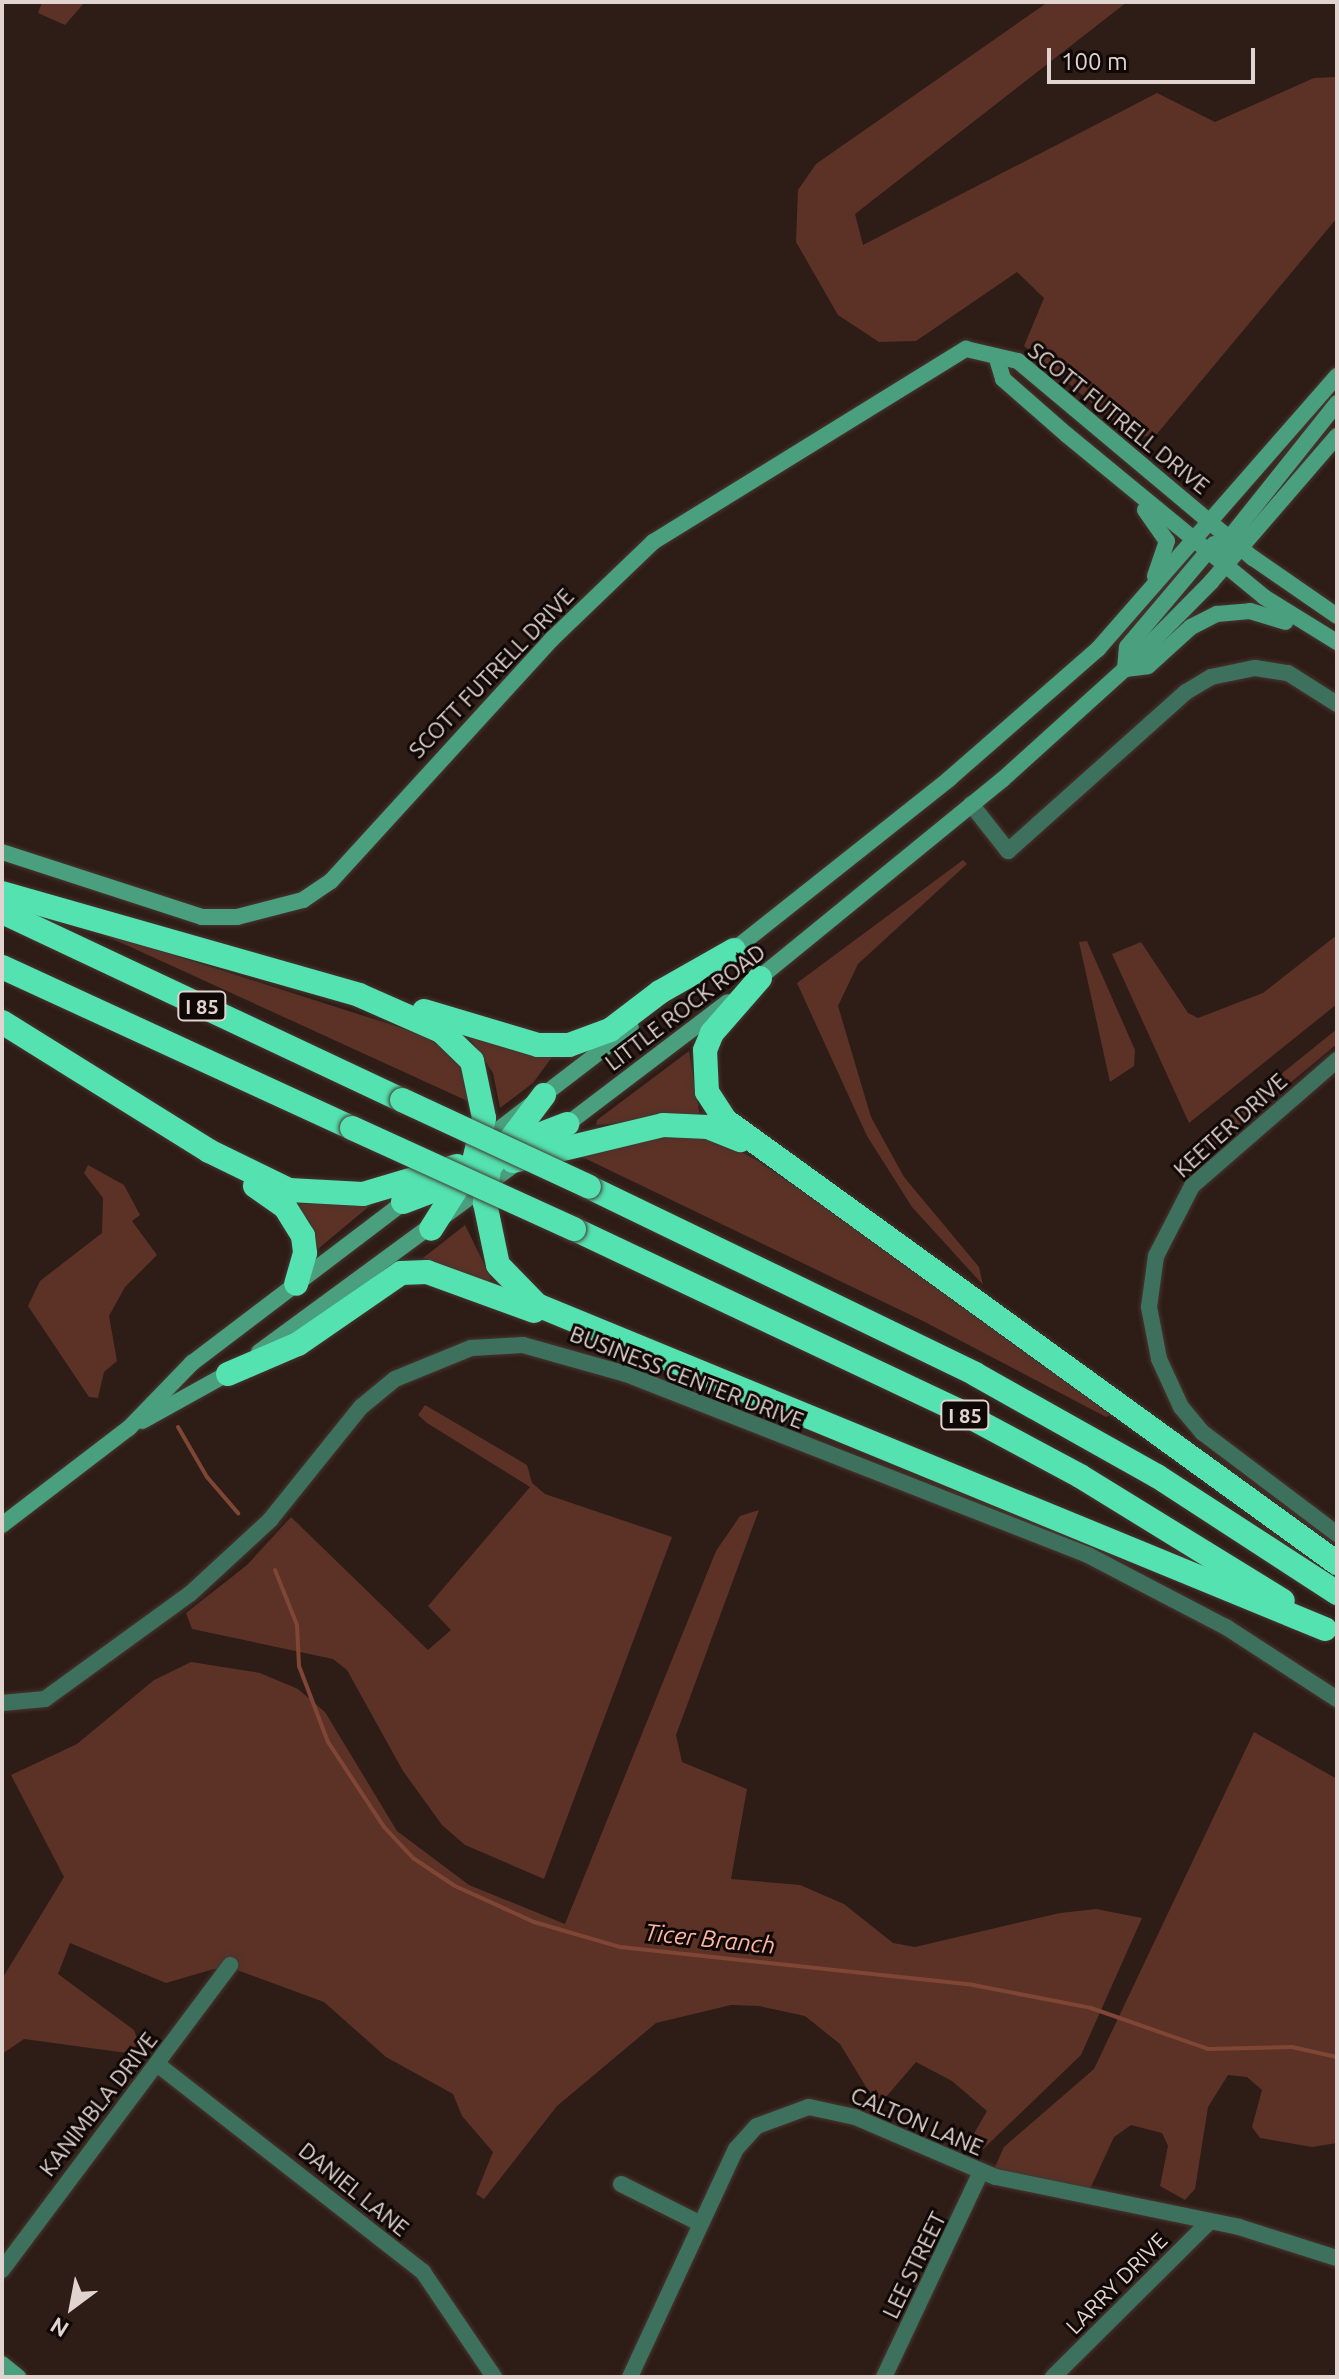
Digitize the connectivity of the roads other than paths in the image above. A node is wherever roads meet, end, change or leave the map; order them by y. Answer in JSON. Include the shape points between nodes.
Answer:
{"nodes":[{"id":1,"x":997,"y":359,"type":"junction"},
{"id":2,"x":1337,"y":376,"type":"edge"},
{"id":3,"x":1337,"y":403,"type":"edge"},
{"id":4,"x":1337,"y":436,"type":"edge"},
{"id":5,"x":1104,"y":465,"type":"junction"},
{"id":6,"x":1219,"y":544,"type":"junction"},
{"id":7,"x":1148,"y":595,"type":"junction"},
{"id":8,"x":1330,"y":612,"type":"edge"},
{"id":9,"x":1320,"y":633,"type":"junction"},
{"id":10,"x":1337,"y":642,"type":"edge"},
{"id":11,"x":1125,"y":669,"type":"junction"},
{"id":12,"x":1337,"y":704,"type":"edge"},
{"id":13,"x":971,"y":804,"type":"junction"},
{"id":14,"x":2,"y":852,"type":"edge"},
{"id":15,"x":2,"y":893,"type":"edge"},
{"id":16,"x":2,"y":912,"type":"edge"},
{"id":17,"x":734,"y":950,"type":"junction"},
{"id":18,"x":2,"y":967,"type":"edge"},
{"id":19,"x":760,"y":978,"type":"junction"},
{"id":20,"x":359,"y":995,"type":"junction"},
{"id":21,"x":2,"y":1022,"type":"edge"},
{"id":22,"x":1337,"y":1060,"type":"edge"},
{"id":23,"x":544,"y":1095,"type":"joint"},
{"id":24,"x":567,"y":1124,"type":"joint"},
{"id":25,"x":758,"y":1148,"type":"junction"},
{"id":26,"x":209,"y":1151,"type":"junction"},
{"id":27,"x":483,"y":1164,"type":"junction"},
{"id":28,"x":403,"y":1202,"type":"joint"},
{"id":29,"x":431,"y":1229,"type":"joint"},
{"id":30,"x":296,"y":1284,"type":"junction"},
{"id":31,"x":573,"y":1322,"type":"junction"},
{"id":32,"x":228,"y":1374,"type":"junction"},
{"id":33,"x":129,"y":1428,"type":"junction"},
{"id":34,"x":2,"y":1525,"type":"edge"},
{"id":35,"x":1337,"y":1534,"type":"edge"},
{"id":36,"x":1337,"y":1563,"type":"edge"},
{"id":37,"x":1337,"y":1593,"type":"edge"},
{"id":38,"x":1331,"y":1633,"type":"edge"},
{"id":39,"x":1337,"y":1699,"type":"edge"},
{"id":40,"x":2,"y":1703,"type":"edge"},
{"id":41,"x":230,"y":1965,"type":"dead end"},
{"id":42,"x":157,"y":2064,"type":"junction"},
{"id":43,"x":981,"y":2172,"type":"junction"},
{"id":44,"x":621,"y":2184,"type":"dead end"},
{"id":45,"x":1210,"y":2221,"type":"junction"},
{"id":46,"x":699,"y":2223,"type":"junction"},
{"id":47,"x":1337,"y":2258,"type":"edge"},
{"id":48,"x":2,"y":2270,"type":"edge"},
{"id":49,"x":2,"y":2364,"type":"edge"},
{"id":50,"x":18,"y":2377,"type":"edge"},
{"id":51,"x":494,"y":2377,"type":"edge"},
{"id":52,"x":630,"y":2377,"type":"edge"},
{"id":53,"x":884,"y":2377,"type":"edge"},
{"id":54,"x":1053,"y":2377,"type":"edge"}],
"edges":[{"from":1,"to":5,"type":"main road","name":"SCOTT FUTRELL DRIVE","via":[[1003,379]]},
{"from":1,"to":6,"type":"main road","name":"SCOTT FUTRELL DRIVE","via":[[1018,361]]},
{"from":1,"to":14,"type":"main road","name":"SCOTT FUTRELL DRIVE","via":[[972,348],[951,356],[662,535],[552,639],[331,881],[303,900],[237,917],[202,917]]},
{"from":2,"to":6,"type":"main road"},
{"from":3,"to":6,"type":"main road"},
{"from":4,"to":6,"type":"main road"},
{"from":5,"to":6,"type":"main road","name":"SCOTT FUTRELL DRIVE"},
{"from":5,"to":7,"type":"main road","via":[[1166,538],[1166,559]]},
{"from":6,"to":7,"type":"main road","name":"LITTLE ROCK ROAD"},
{"from":6,"to":8,"type":"main road"},
{"from":6,"to":9,"type":"main road"},
{"from":6,"to":11,"type":"main road","name":"LITTLE ROCK ROAD"},
{"from":7,"to":17,"type":"main road","name":"LITTLE ROCK ROAD","via":[[995,740]]},
{"from":9,"to":10,"type":"main road"},
{"from":9,"to":11,"type":"main road","via":[[1265,613],[1229,611],[1191,627],[1148,666]]},
{"from":11,"to":13,"type":"main road","name":"LITTLE ROCK ROAD"},
{"from":12,"to":13,"type":"street","via":[[1288,673],[1255,668],[1211,677],[1186,692],[1008,851]]},
{"from":13,"to":19,"type":"main road","name":"LITTLE ROCK ROAD"},
{"from":15,"to":20,"type":"highway"},
{"from":16,"to":37,"type":"highway","number":"I 85","bridge":true,"via":[[975,1374],[1208,1507]]},
{"from":17,"to":20,"type":"highway","via":[[610,1030],[569,1045],[538,1045]]},
{"from":17,"to":23,"type":"main road","name":"LITTLE ROCK ROAD"},
{"from":18,"to":38,"type":"highway","number":"I 85","bridge":true,"via":[[574,1229],[1053,1461]]},
{"from":19,"to":24,"type":"main road","name":"LITTLE ROCK ROAD"},
{"from":19,"to":25,"type":"highway","via":[[712,1033],[703,1065],[715,1106]]},
{"from":20,"to":27,"type":"highway","via":[[424,1021],[472,1061],[485,1099]]},
{"from":21,"to":26,"type":"highway"},
{"from":22,"to":35,"type":"street","name":"KEETER DRIVE","via":[[1192,1186],[1160,1244],[1149,1307],[1159,1359],[1181,1407],[1203,1433]]},
{"from":23,"to":27,"type":"highway"},
{"from":24,"to":27,"type":"highway"},
{"from":25,"to":27,"type":"highway","via":[[708,1127],[663,1125]]},
{"from":25,"to":36,"type":"highway"},
{"from":26,"to":27,"type":"highway","via":[[273,1184],[317,1196],[363,1194]]},
{"from":26,"to":30,"type":"highway","via":[[295,1220],[305,1253]]},
{"from":27,"to":28,"type":"highway"},
{"from":27,"to":29,"type":"highway"},
{"from":27,"to":31,"type":"highway","via":[[485,1222],[498,1265],[537,1305]]},
{"from":28,"to":30,"type":"main road"},
{"from":29,"to":32,"type":"main road"},
{"from":30,"to":33,"type":"main road","via":[[192,1363]]},
{"from":31,"to":32,"type":"highway","via":[[427,1272],[401,1273],[298,1344]]},
{"from":31,"to":38,"type":"highway"},
{"from":32,"to":33,"type":"main road"},
{"from":33,"to":34,"type":"main road"},
{"from":39,"to":40,"type":"street","name":"BUSINESS CENTER DRIVE","via":[[1226,1627],[1088,1555],[626,1374],[523,1345],[471,1348],[395,1379],[361,1407],[270,1520],[191,1593],[45,1699]]},
{"from":41,"to":42,"type":"street","name":"KANIMBLA DRIVE"},
{"from":42,"to":48,"type":"street","name":"KANIMBLA DRIVE","via":[[149,2067]]},
{"from":42,"to":51,"type":"street","name":"DANIEL LANE","via":[[423,2272]]},
{"from":43,"to":45,"type":"street","name":"CALTON LANE"},
{"from":43,"to":46,"type":"street","name":"CALTON LANE","via":[[855,2117],[809,2107],[769,2119],[743,2140]]},
{"from":43,"to":53,"type":"street","name":"LEE STREET"},
{"from":44,"to":46,"type":"street"},
{"from":45,"to":47,"type":"street","name":"CALTON LANE"},
{"from":45,"to":54,"type":"street","name":"LARRY DRIVE"},
{"from":46,"to":52,"type":"street","name":"CALTON LANE"},
{"from":49,"to":50,"type":"main road"}]}
